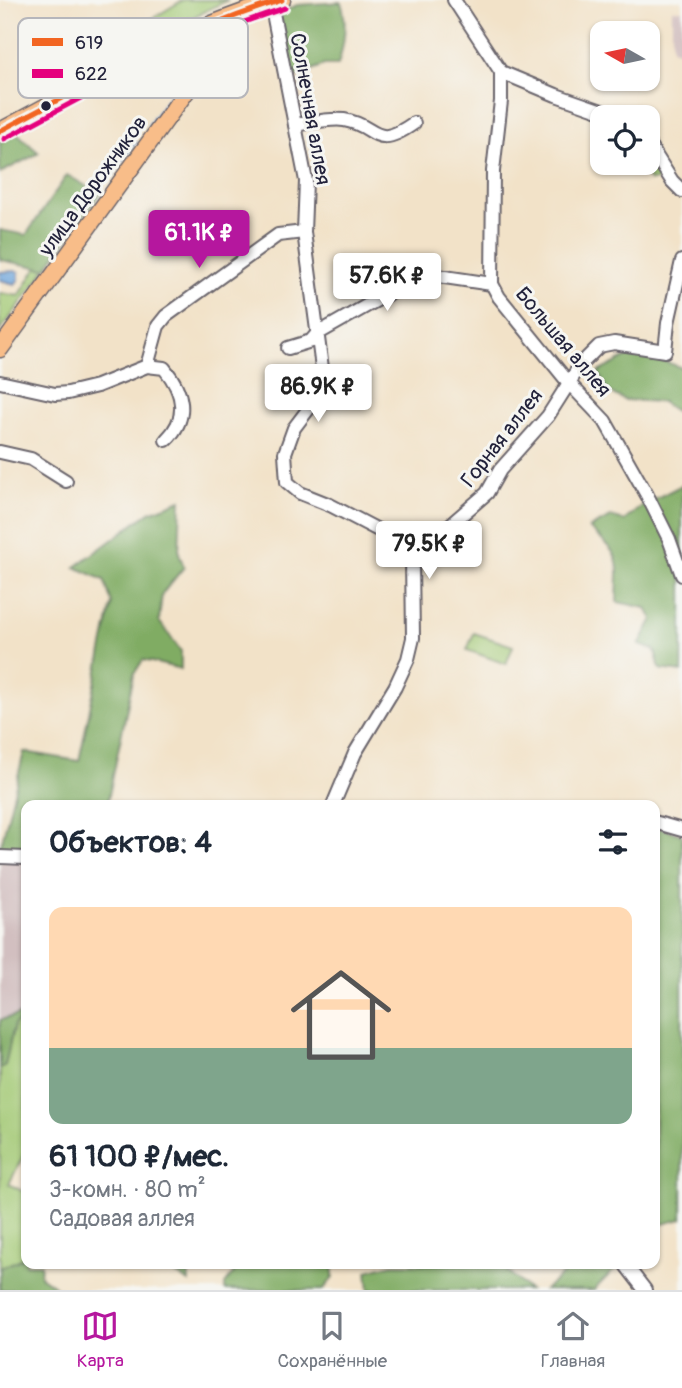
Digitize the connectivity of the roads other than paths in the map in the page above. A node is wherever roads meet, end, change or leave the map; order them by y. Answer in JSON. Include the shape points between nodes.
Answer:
{"nodes":[{"id":1,"x":454,"y":0,"type":"edge"},
{"id":2,"x":263,"y":4,"type":"edge"},
{"id":3,"x":230,"y":18,"type":"edge"},
{"id":4,"x":248,"y":21,"type":"edge"},
{"id":5,"x":501,"y":72,"type":"junction"},
{"id":6,"x":64,"y":98,"type":"edge"},
{"id":7,"x":181,"y":98,"type":"edge"},
{"id":8,"x":590,"y":107,"type":"edge"},
{"id":9,"x":414,"y":123,"type":"dead end"},
{"id":10,"x":295,"y":125,"type":"junction"},
{"id":11,"x":0,"y":131,"type":"edge"},
{"id":12,"x":660,"y":162,"type":"edge"},
{"id":13,"x":682,"y":191,"type":"edge"},
{"id":14,"x":304,"y":232,"type":"junction"},
{"id":15,"x":682,"y":261,"type":"edge"},
{"id":16,"x":492,"y":284,"type":"junction"},
{"id":17,"x":317,"y":334,"type":"junction"},
{"id":18,"x":288,"y":348,"type":"dead end"},
{"id":19,"x":0,"y":349,"type":"edge"},
{"id":20,"x":147,"y":366,"type":"junction"},
{"id":21,"x":0,"y":382,"type":"edge"},
{"id":22,"x":568,"y":382,"type":"junction"},
{"id":23,"x":166,"y":440,"type":"dead end"},
{"id":24,"x":0,"y":452,"type":"edge"},
{"id":25,"x":66,"y":481,"type":"dead end"},
{"id":26,"x":412,"y":558,"type":"junction"},
{"id":27,"x":682,"y":575,"type":"edge"},
{"id":28,"x":335,"y":800,"type":"edge"},
{"id":29,"x":660,"y":823,"type":"edge"},
{"id":30,"x":682,"y":830,"type":"edge"},
{"id":31,"x":0,"y":857,"type":"edge"},
{"id":32,"x":21,"y":858,"type":"edge"},
{"id":33,"x":629,"y":1269,"type":"edge"},
{"id":34,"x":645,"y":1290,"type":"edge"}],
"edges":[{"from":1,"to":5,"type":"street"},
{"from":2,"to":3,"type":"main road"},
{"from":2,"to":4,"type":"main road","name":"улица Дорожников"},
{"from":2,"to":10,"type":"street","name":"Солнечная аллея"},
{"from":5,"to":8,"type":"street"},
{"from":5,"to":16,"type":"street","name":"Большая аллея","via":[[493,171]]},
{"from":6,"to":11,"type":"main road"},
{"from":7,"to":19,"type":"main road","name":"улица Дорожников"},
{"from":9,"to":10,"type":"street","via":[[397,134],[377,136],[340,119]]},
{"from":10,"to":14,"type":"street","name":"Солнечная аллея","via":[[306,181]]},
{"from":12,"to":13,"type":"street"},
{"from":14,"to":17,"type":"street","name":"Солнечная аллея"},
{"from":14,"to":20,"type":"street","via":[[278,235],[166,316],[158,326]]},
{"from":15,"to":22,"type":"street","name":"Горная аллея","via":[[665,351],[614,343],[599,346]]},
{"from":16,"to":17,"type":"street","via":[[431,275],[412,280]]},
{"from":16,"to":22,"type":"street","name":"Большая аллея"},
{"from":17,"to":18,"type":"street","via":[[311,341]]},
{"from":17,"to":26,"type":"street","name":"Солнечная аллея","via":[[322,391],[295,428],[285,453],[287,482],[299,493],[380,531],[406,547]]},
{"from":20,"to":21,"type":"street","via":[[68,393]]},
{"from":20,"to":23,"type":"street","via":[[164,368],[176,382],[182,400],[179,423]]},
{"from":22,"to":26,"type":"street","name":"Горная аллея","via":[[548,416],[500,470],[487,493]]},
{"from":22,"to":27,"type":"street","name":"Большая аллея","via":[[605,421],[669,539]]},
{"from":24,"to":25,"type":"street","via":[[32,459]]},
{"from":26,"to":28,"type":"street","via":[[413,638],[408,659],[355,753]]},
{"from":29,"to":30,"type":"street"},
{"from":31,"to":32,"type":"street"},
{"from":33,"to":34,"type":"street"}]}
